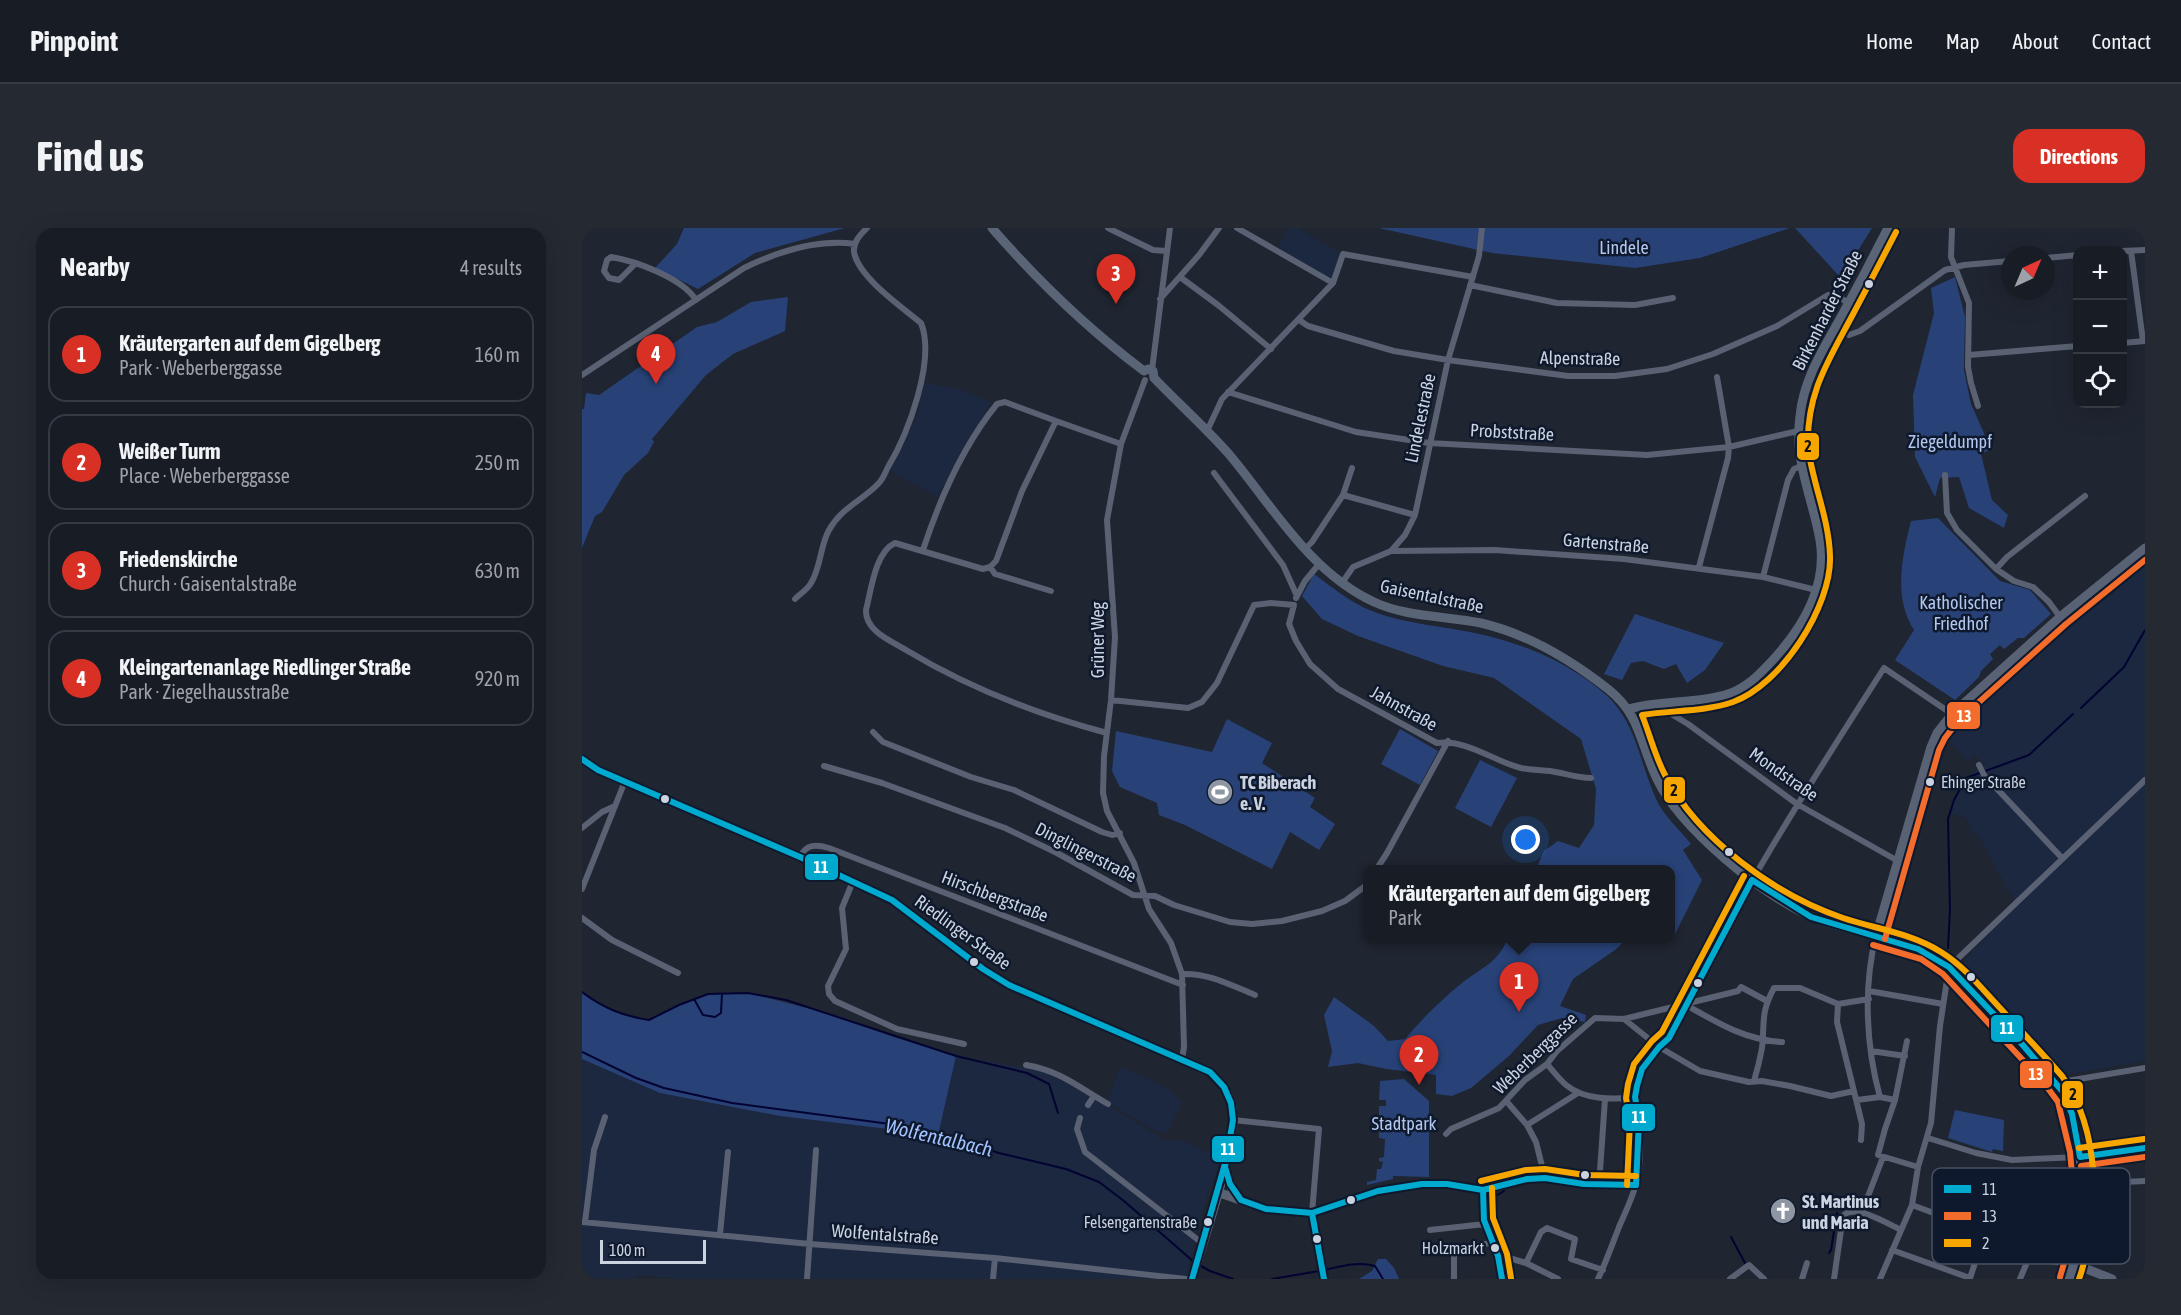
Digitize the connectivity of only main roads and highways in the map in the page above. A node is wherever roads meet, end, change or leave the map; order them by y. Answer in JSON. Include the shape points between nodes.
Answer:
{"nodes":[{"id":1,"x":992,"y":228,"type":"edge"},
{"id":2,"x":1888,"y":228,"type":"edge"},
{"id":3,"x":2145,"y":548,"type":"edge"},
{"id":4,"x":1657,"y":704,"type":"junction"},
{"id":5,"x":1629,"y":709,"type":"junction"},
{"id":6,"x":1637,"y":725,"type":"junction"},
{"id":7,"x":582,"y":759,"type":"edge"},
{"id":8,"x":1876,"y":936,"type":"junction"},
{"id":9,"x":2145,"y":1148,"type":"edge"},
{"id":10,"x":2080,"y":1157,"type":"junction"},
{"id":11,"x":1225,"y":1167,"type":"junction"},
{"id":12,"x":2081,"y":1168,"type":"edge"},
{"id":13,"x":1217,"y":1192,"type":"junction"},
{"id":14,"x":1241,"y":1200,"type":"junction"},
{"id":15,"x":2074,"y":1264,"type":"joint"},
{"id":16,"x":1324,"y":1278,"type":"edge"},
{"id":17,"x":1192,"y":1279,"type":"edge"},
{"id":18,"x":2069,"y":1279,"type":"edge"},
{"id":19,"x":2112,"y":1279,"type":"edge"}],
"edges":[{"from":1,"to":5,"type":"main road","name":"Gaisentalstraße","via":[[1026,268],[1207,431],[1305,549],[1342,583],[1376,603],[1483,624],[1534,642],[1568,660],[1613,692]]},
{"from":2,"to":4,"type":"main road","name":"Birkenharder Straße","via":[[1804,392],[1798,431],[1801,466],[1821,552],[1811,606],[1787,645],[1757,678],[1726,694]]},
{"from":3,"to":8,"type":"main road","via":[[2060,617],[1943,724],[1934,740]]},
{"from":4,"to":5,"type":"main road","name":"Birkenharder Straße"},
{"from":4,"to":6,"type":"main road"},
{"from":5,"to":6,"type":"main road","name":"Gaisentalstraße"},
{"from":6,"to":8,"type":"main road","name":"Gaisentalstraße","via":[[1664,791],[1714,850],[1783,902],[1811,916]]},
{"from":7,"to":11,"type":"main road","name":"Riedlinger Straße","via":[[598,770],[800,857],[897,904],[1009,985],[1210,1072],[1231,1103],[1233,1120]]},
{"from":8,"to":10,"type":"main road","via":[[1924,951],[1949,967],[2058,1086],[2070,1106]]},
{"from":9,"to":10,"type":"main road"},
{"from":10,"to":12,"type":"main road"},
{"from":11,"to":13,"type":"main road","name":"Riedlinger Straße"},
{"from":11,"to":14,"type":"main road","via":[[1232,1189]]},
{"from":13,"to":14,"type":"main road"},
{"from":13,"to":17,"type":"main road"},
{"from":14,"to":16,"type":"main road","via":[[1266,1209],[1312,1213]]},
{"from":15,"to":18,"type":"main road"},
{"from":15,"to":19,"type":"main road"}]}
